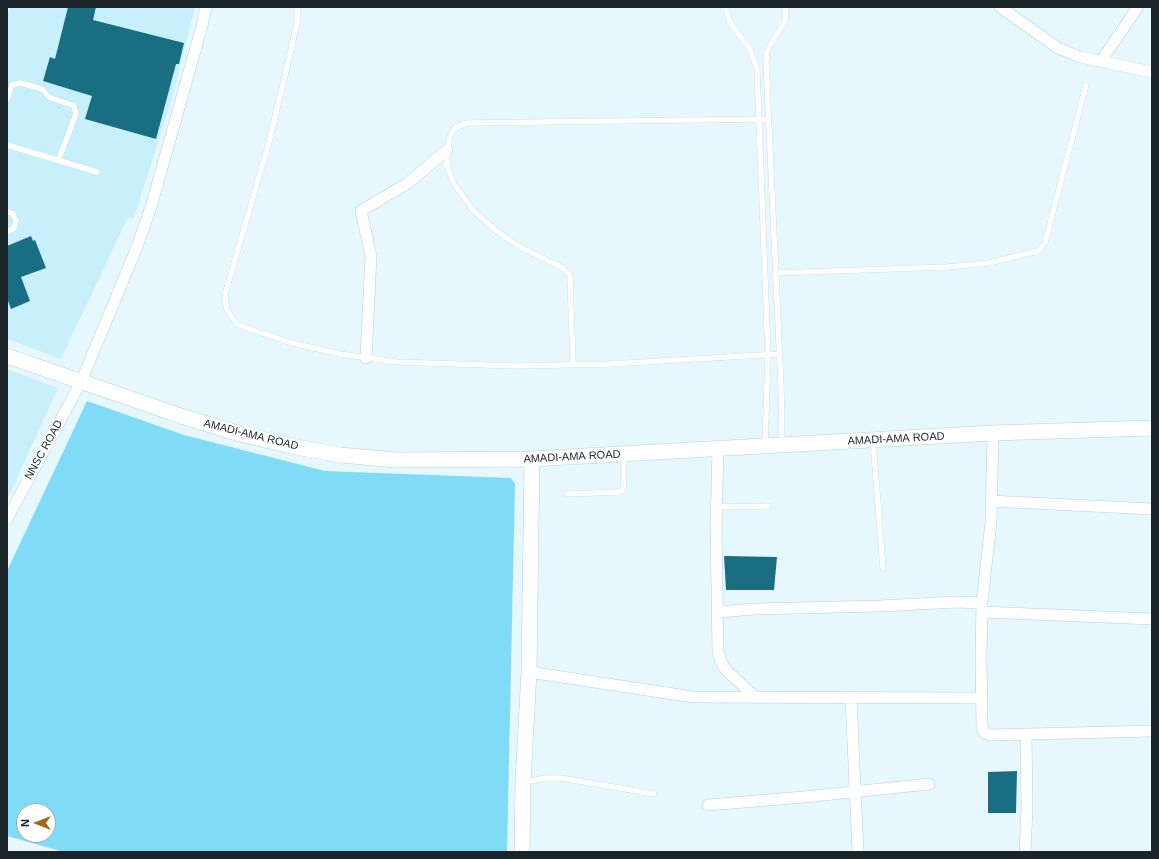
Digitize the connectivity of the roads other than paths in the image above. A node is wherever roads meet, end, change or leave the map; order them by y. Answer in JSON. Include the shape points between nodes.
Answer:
{"nodes":[{"id":1,"x":206,"y":7,"type":"edge"},
{"id":2,"x":298,"y":7,"type":"edge"},
{"id":3,"x":727,"y":7,"type":"edge"},
{"id":4,"x":786,"y":7,"type":"edge"},
{"id":5,"x":1000,"y":7,"type":"edge"},
{"id":6,"x":1138,"y":7,"type":"edge"},
{"id":7,"x":1101,"y":61,"type":"junction"},
{"id":8,"x":1152,"y":72,"type":"edge"},
{"id":9,"x":1086,"y":85,"type":"dead end"},
{"id":10,"x":7,"y":100,"type":"edge"},
{"id":11,"x":768,"y":119,"type":"junction"},
{"id":12,"x":759,"y":120,"type":"junction"},
{"id":13,"x":7,"y":144,"type":"edge"},
{"id":14,"x":447,"y":150,"type":"junction"},
{"id":15,"x":58,"y":161,"type":"junction"},
{"id":16,"x":97,"y":172,"type":"dead end"},
{"id":17,"x":7,"y":212,"type":"edge"},
{"id":18,"x":7,"y":232,"type":"edge"},
{"id":19,"x":775,"y":273,"type":"junction"},
{"id":20,"x":768,"y":354,"type":"junction"},
{"id":21,"x":779,"y":354,"type":"junction"},
{"id":22,"x":7,"y":356,"type":"edge"},
{"id":23,"x":366,"y":358,"type":"junction"},
{"id":24,"x":573,"y":365,"type":"junction"},
{"id":25,"x":81,"y":382,"type":"junction"},
{"id":26,"x":1152,"y":428,"type":"edge"},
{"id":27,"x":993,"y":433,"type":"junction"},
{"id":28,"x":873,"y":441,"type":"junction"},
{"id":29,"x":782,"y":446,"type":"junction"},
{"id":30,"x":765,"y":447,"type":"junction"},
{"id":31,"x":718,"y":449,"type":"junction"},
{"id":32,"x":624,"y":454,"type":"junction"},
{"id":33,"x":532,"y":459,"type":"junction"},
{"id":34,"x":567,"y":494,"type":"dead end"},
{"id":35,"x":991,"y":501,"type":"junction"},
{"id":36,"x":768,"y":506,"type":"dead end"},
{"id":37,"x":717,"y":507,"type":"junction"},
{"id":38,"x":1152,"y":509,"type":"edge"},
{"id":39,"x":7,"y":519,"type":"edge"},
{"id":40,"x":883,"y":568,"type":"dead end"},
{"id":41,"x":982,"y":607,"type":"junction"},
{"id":42,"x":717,"y":612,"type":"junction"},
{"id":43,"x":1152,"y":619,"type":"edge"},
{"id":44,"x":529,"y":672,"type":"junction"},
{"id":45,"x":755,"y":697,"type":"junction"},
{"id":46,"x":851,"y":698,"type":"junction"},
{"id":47,"x":981,"y":698,"type":"junction"},
{"id":48,"x":1152,"y":731,"type":"edge"},
{"id":49,"x":1026,"y":734,"type":"junction"},
{"id":50,"x":523,"y":782,"type":"junction"},
{"id":51,"x":929,"y":784,"type":"dead end"},
{"id":52,"x":856,"y":791,"type":"junction"},
{"id":53,"x":654,"y":794,"type":"dead end"},
{"id":54,"x":708,"y":805,"type":"dead end"},
{"id":55,"x":522,"y":852,"type":"edge"},
{"id":56,"x":858,"y":852,"type":"edge"},
{"id":57,"x":1025,"y":852,"type":"edge"}],
"edges":[{"from":1,"to":25,"type":"street","name":"NNSC ROAD","via":[[151,207]]},
{"from":2,"to":23,"type":"lane","via":[[269,142],[225,300],[232,318],[237,324],[249,330],[333,353]]},
{"from":3,"to":12,"type":"lane","via":[[730,23],[750,48],[755,60]]},
{"from":4,"to":11,"type":"lane","via":[[785,21],[767,52]]},
{"from":5,"to":7,"type":"street","via":[[1058,48],[1080,57]]},
{"from":6,"to":7,"type":"street"},
{"from":7,"to":8,"type":"street"},
{"from":9,"to":19,"type":"lane","via":[[1045,243],[1038,250],[989,263],[947,268]]},
{"from":10,"to":15,"type":"lane","via":[[12,85],[20,83],[39,88],[49,97],[74,106],[76,114]]},
{"from":11,"to":12,"type":"lane"},
{"from":11,"to":19,"type":"lane"},
{"from":12,"to":14,"type":"lane","via":[[466,124],[454,129]]},
{"from":12,"to":20,"type":"lane"},
{"from":13,"to":15,"type":"lane"},
{"from":14,"to":23,"type":"street","via":[[408,183],[361,211],[371,256]]},
{"from":14,"to":24,"type":"lane","via":[[447,167],[454,184],[473,210],[495,230],[520,247],[568,272]]},
{"from":15,"to":16,"type":"lane"},
{"from":17,"to":18,"type":"lane","via":[[13,214],[16,221],[14,228]]},
{"from":19,"to":21,"type":"lane"},
{"from":20,"to":21,"type":"lane"},
{"from":20,"to":24,"type":"lane"},
{"from":20,"to":30,"type":"lane"},
{"from":21,"to":29,"type":"lane"},
{"from":22,"to":25,"type":"street","name":"AMADI-AMA ROAD"},
{"from":23,"to":24,"type":"lane","via":[[397,362]]},
{"from":25,"to":33,"type":"street","name":"AMADI-AMA ROAD","via":[[240,434],[340,455],[396,460]]},
{"from":25,"to":39,"type":"street","name":"NNSC ROAD"},
{"from":26,"to":27,"type":"street","name":"AMADI-AMA ROAD"},
{"from":27,"to":28,"type":"street","name":"AMADI-AMA ROAD"},
{"from":27,"to":35,"type":"street"},
{"from":28,"to":29,"type":"street","name":"AMADI-AMA ROAD"},
{"from":28,"to":40,"type":"lane"},
{"from":29,"to":30,"type":"street","name":"AMADI-AMA ROAD"},
{"from":30,"to":31,"type":"street","name":"AMADI-AMA ROAD"},
{"from":31,"to":32,"type":"street","name":"AMADI-AMA ROAD"},
{"from":31,"to":37,"type":"street"},
{"from":32,"to":33,"type":"street","name":"AMADI-AMA ROAD"},
{"from":32,"to":34,"type":"lane","via":[[623,490]]},
{"from":33,"to":44,"type":"street"},
{"from":35,"to":38,"type":"street"},
{"from":35,"to":41,"type":"street"},
{"from":36,"to":37,"type":"lane"},
{"from":37,"to":42,"type":"street"},
{"from":41,"to":42,"type":"street","via":[[957,602]]},
{"from":41,"to":43,"type":"street"},
{"from":41,"to":47,"type":"street"},
{"from":42,"to":45,"type":"street","via":[[718,652],[721,662]]},
{"from":44,"to":45,"type":"street","via":[[693,697]]},
{"from":44,"to":50,"type":"street"},
{"from":45,"to":46,"type":"street"},
{"from":46,"to":47,"type":"street"},
{"from":46,"to":52,"type":"street"},
{"from":47,"to":49,"type":"street","via":[[981,721],[985,733]]},
{"from":48,"to":49,"type":"street"},
{"from":49,"to":57,"type":"street"},
{"from":50,"to":53,"type":"lane","via":[[561,778]]},
{"from":50,"to":55,"type":"street"},
{"from":51,"to":52,"type":"street"},
{"from":52,"to":54,"type":"street"},
{"from":52,"to":56,"type":"street"}]}
